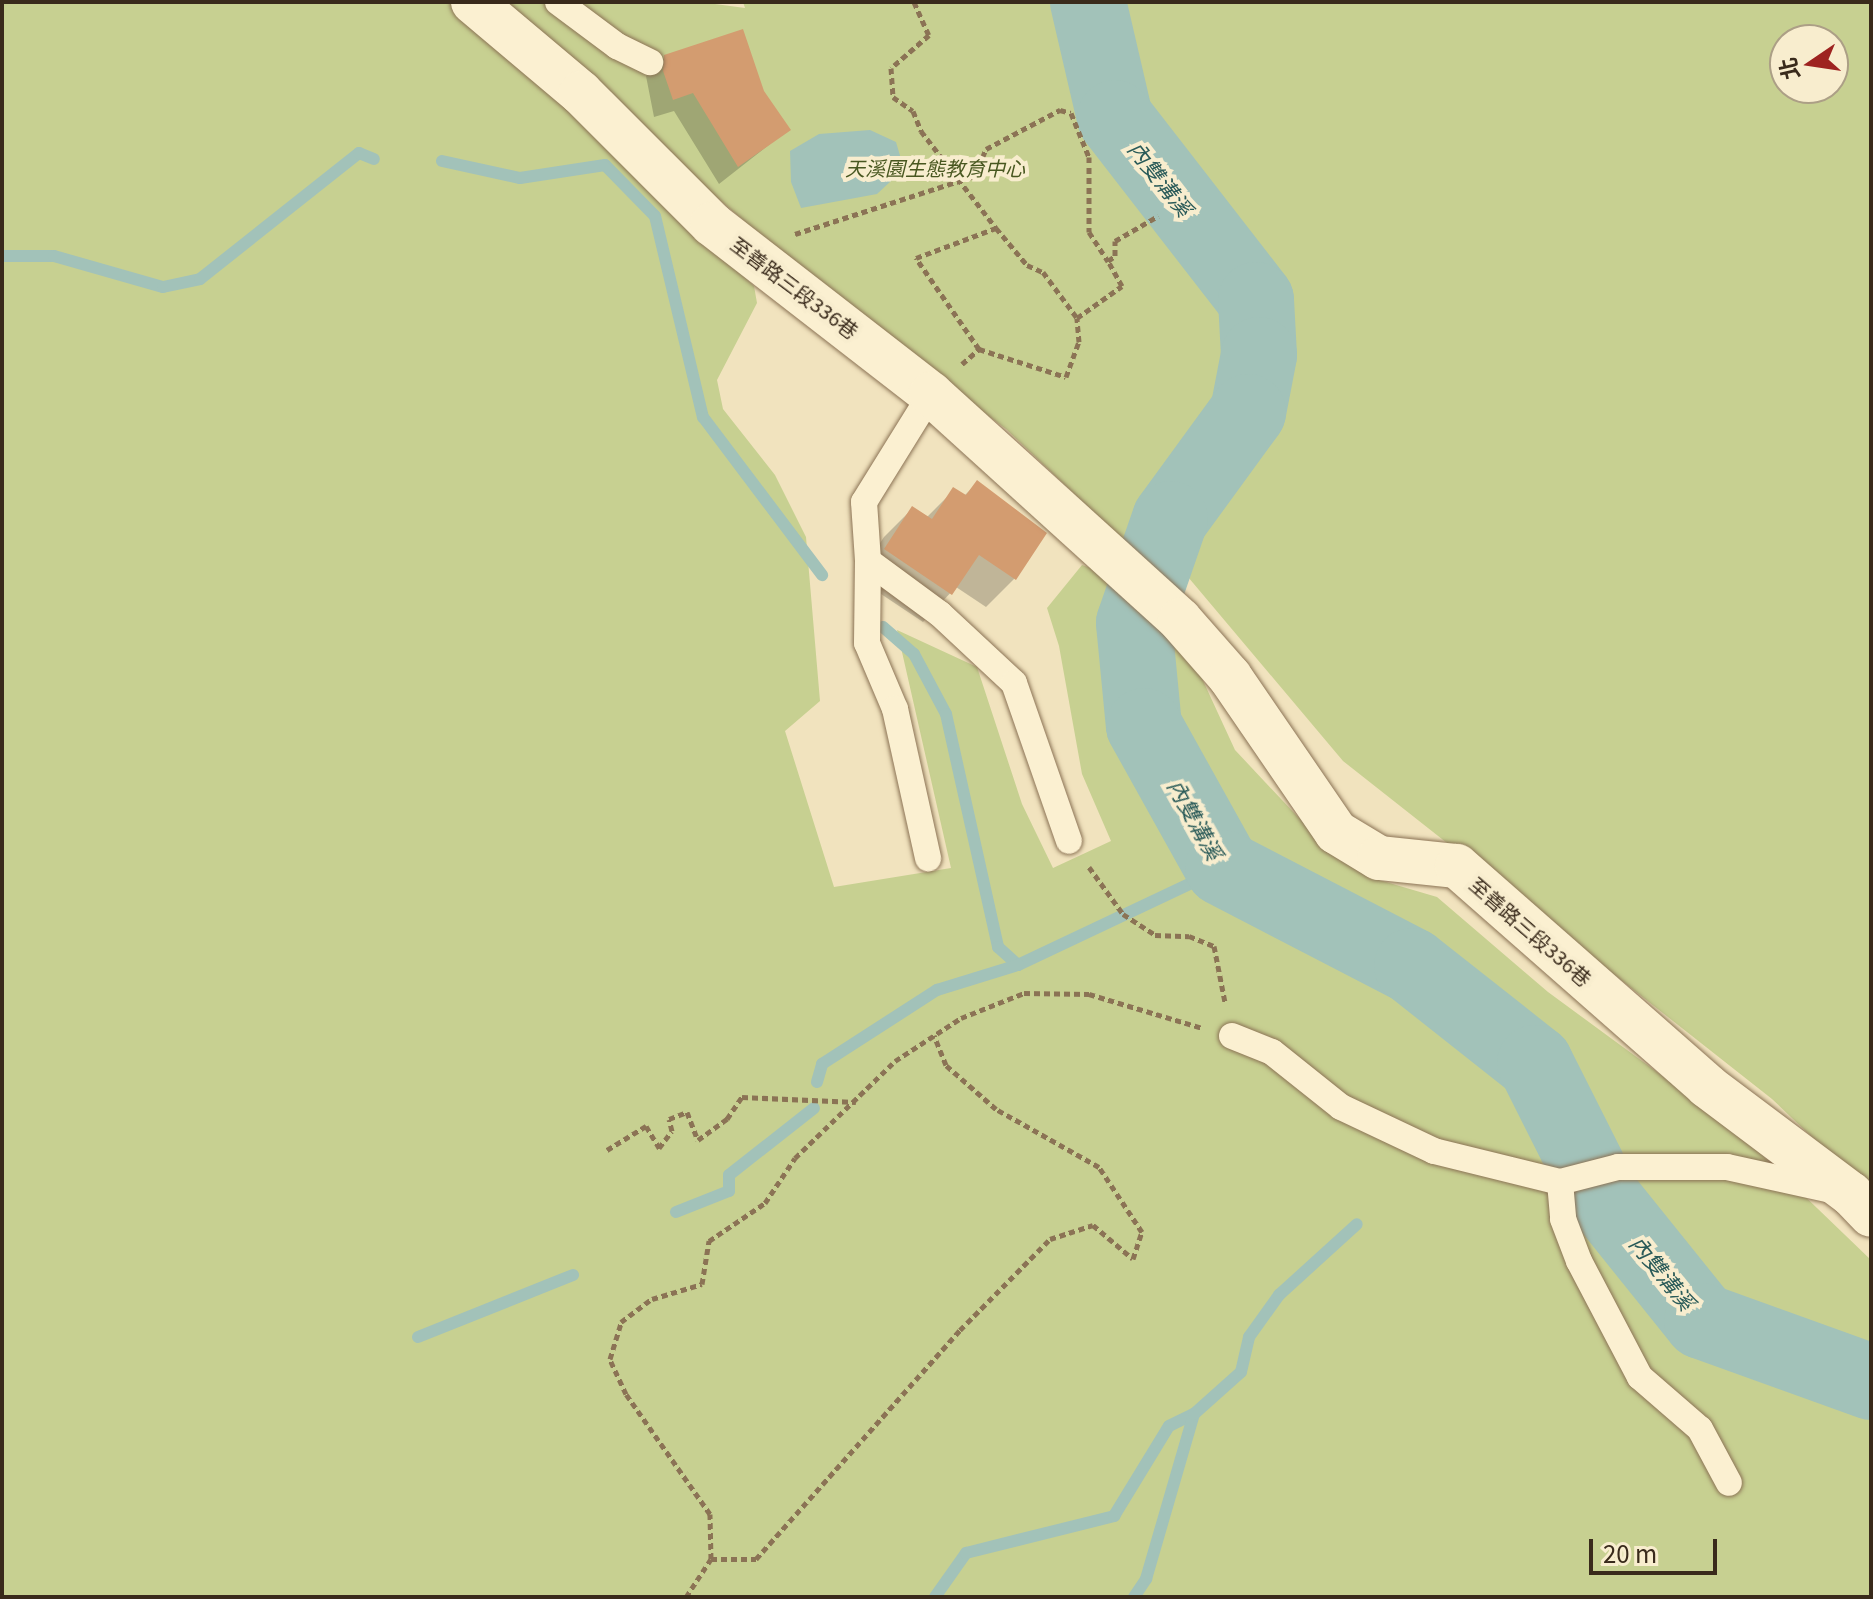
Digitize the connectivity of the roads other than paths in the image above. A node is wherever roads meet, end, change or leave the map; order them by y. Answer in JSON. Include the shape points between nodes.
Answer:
{"nodes":[{"id":1,"x":473,"y":2,"type":"edge"},
{"id":2,"x":558,"y":2,"type":"edge"},
{"id":3,"x":650,"y":62,"type":"dead end"},
{"id":4,"x":931,"y":394,"type":"junction"},
{"id":5,"x":868,"y":561,"type":"junction"},
{"id":6,"x":1069,"y":841,"type":"road end"},
{"id":7,"x":928,"y":858,"type":"dead end"},
{"id":8,"x":1232,"y":1036,"type":"road end"},
{"id":9,"x":1560,"y":1182,"type":"junction"},
{"id":10,"x":1861,"y":1204,"type":"edge"},
{"id":11,"x":1729,"y":1483,"type":"dead end"}],
"edges":[{"from":1,"to":4,"type":"street","name":"至善路三段336巷","via":[[581,93],[712,224]]},
{"from":2,"to":3,"type":"lane","via":[[617,46]]},
{"from":4,"to":5,"type":"lane","via":[[864,502]]},
{"from":4,"to":10,"type":"street","name":"至善路三段336巷","via":[[1180,620],[1230,677],[1336,832],[1379,858],[1457,866],[1707,1086]]},
{"from":5,"to":6,"type":"lane","via":[[940,614],[1014,683]]},
{"from":5,"to":7,"type":"lane","via":[[867,643],[895,709]]},
{"from":8,"to":9,"type":"lane","via":[[1272,1052],[1341,1107],[1434,1151]]},
{"from":9,"to":10,"type":"lane","via":[[1618,1167],[1727,1167]]},
{"from":9,"to":11,"type":"lane","via":[[1563,1219],[1579,1261],[1640,1377],[1700,1429]]}]}
